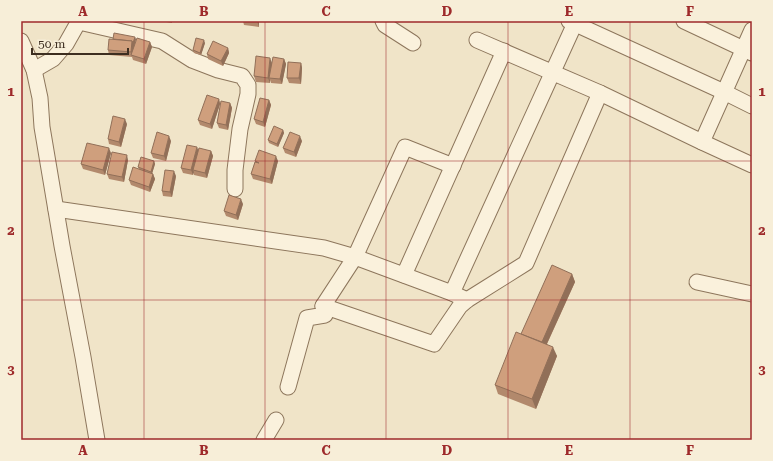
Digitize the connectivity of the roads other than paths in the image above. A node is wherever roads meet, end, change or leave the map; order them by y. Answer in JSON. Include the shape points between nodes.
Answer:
{"nodes":[{"id":1,"x":79,"y":21,"type":"edge"},
{"id":2,"x":383,"y":21,"type":"edge"},
{"id":3,"x":684,"y":21,"type":"edge"},
{"id":4,"x":574,"y":22,"type":"edge"},
{"id":5,"x":752,"y":30,"type":"edge"},
{"id":6,"x":477,"y":40,"type":"dead end"},
{"id":7,"x":21,"y":41,"type":"edge"},
{"id":8,"x":413,"y":43,"type":"dead end"},
{"id":9,"x":504,"y":51,"type":"junction"},
{"id":10,"x":748,"y":52,"type":"edge"},
{"id":11,"x":34,"y":70,"type":"junction"},
{"id":12,"x":553,"y":72,"type":"junction"},
{"id":13,"x":724,"y":92,"type":"junction"},
{"id":14,"x":600,"y":93,"type":"junction"},
{"id":15,"x":752,"y":106,"type":"edge"},
{"id":16,"x":702,"y":142,"type":"junction"},
{"id":17,"x":752,"y":165,"type":"edge"},
{"id":18,"x":453,"y":166,"type":"junction"},
{"id":19,"x":235,"y":189,"type":"dead end"},
{"id":20,"x":56,"y":209,"type":"junction"},
{"id":21,"x":355,"y":257,"type":"junction"},
{"id":22,"x":404,"y":275,"type":"junction"},
{"id":23,"x":697,"y":282,"type":"dead end"},
{"id":24,"x":452,"y":293,"type":"junction"},
{"id":25,"x":752,"y":294,"type":"edge"},
{"id":26,"x":467,"y":300,"type":"junction"},
{"id":27,"x":323,"y":306,"type":"junction"},
{"id":28,"x":288,"y":387,"type":"dead end"},
{"id":29,"x":276,"y":420,"type":"dead end"},
{"id":30,"x":97,"y":440,"type":"edge"},
{"id":31,"x":264,"y":440,"type":"edge"}],
"edges":[{"from":1,"to":11,"type":"street","via":[[53,60]]},
{"from":1,"to":19,"type":"street","via":[[162,41],[192,60],[242,76],[248,85],[248,94],[240,129]]},
{"from":2,"to":8,"type":"street","via":[[385,25]]},
{"from":3,"to":10,"type":"street"},
{"from":4,"to":12,"type":"street"},
{"from":4,"to":13,"type":"street"},
{"from":5,"to":10,"type":"street"},
{"from":6,"to":9,"type":"street"},
{"from":7,"to":11,"type":"street"},
{"from":9,"to":12,"type":"street"},
{"from":9,"to":18,"type":"street"},
{"from":10,"to":13,"type":"street"},
{"from":11,"to":20,"type":"street"},
{"from":12,"to":14,"type":"street"},
{"from":12,"to":24,"type":"street"},
{"from":13,"to":15,"type":"street"},
{"from":13,"to":16,"type":"street"},
{"from":14,"to":16,"type":"street"},
{"from":14,"to":26,"type":"street","via":[[526,263]]},
{"from":16,"to":17,"type":"street"},
{"from":18,"to":21,"type":"street","via":[[405,147]]},
{"from":18,"to":22,"type":"street"},
{"from":20,"to":21,"type":"street","via":[[324,248]]},
{"from":20,"to":30,"type":"street"},
{"from":21,"to":22,"type":"street"},
{"from":21,"to":27,"type":"street"},
{"from":22,"to":24,"type":"street"},
{"from":23,"to":25,"type":"street"},
{"from":24,"to":26,"type":"street"},
{"from":26,"to":27,"type":"street","via":[[434,344]]},
{"from":27,"to":28,"type":"street","via":[[325,315],[307,318]]},
{"from":29,"to":31,"type":"street"}]}
